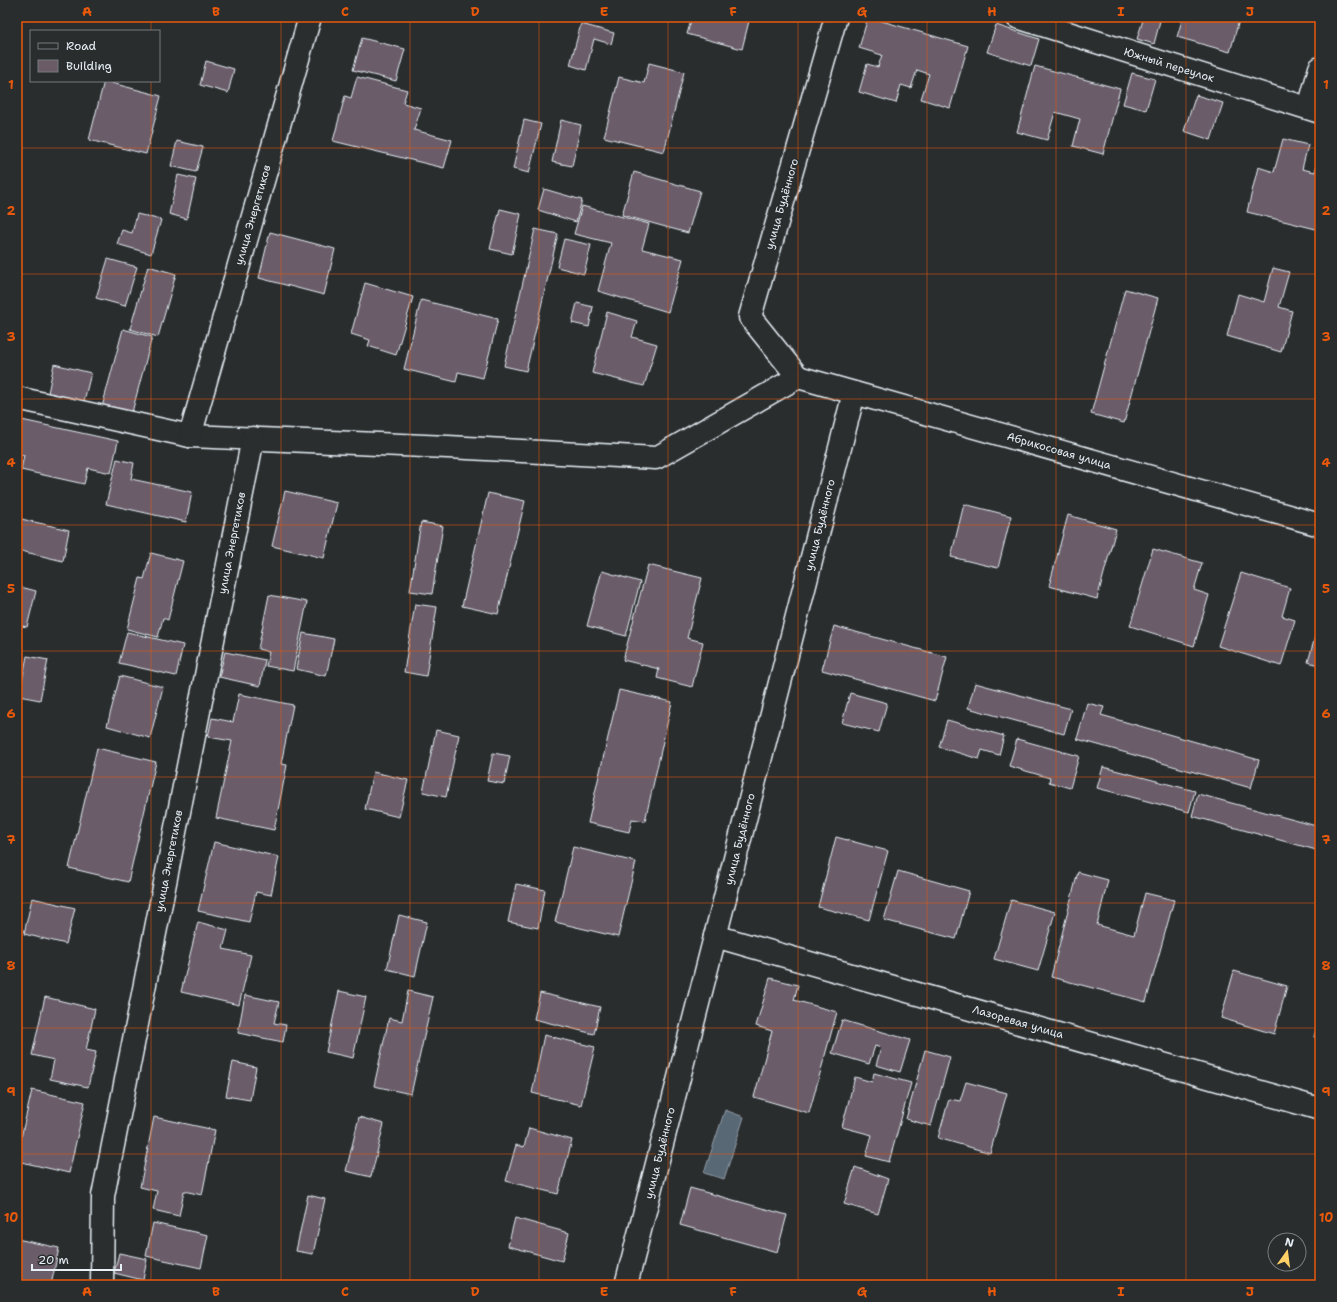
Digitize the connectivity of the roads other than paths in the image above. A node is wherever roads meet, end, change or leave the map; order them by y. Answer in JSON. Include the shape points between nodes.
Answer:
{"nodes":[{"id":1,"x":310,"y":17,"type":"edge"},
{"id":2,"x":836,"y":17,"type":"edge"},
{"id":3,"x":1017,"y":17,"type":"edge"},
{"id":4,"x":1069,"y":25,"type":"edge"},
{"id":5,"x":1320,"y":68,"type":"edge"},
{"id":6,"x":1315,"y":110,"type":"edge"},
{"id":7,"x":798,"y":377,"type":"junction"},
{"id":8,"x":854,"y":393,"type":"junction"},
{"id":9,"x":17,"y":398,"type":"edge"},
{"id":10,"x":190,"y":436,"type":"junction"},
{"id":11,"x":253,"y":438,"type":"junction"},
{"id":12,"x":1320,"y":525,"type":"edge"},
{"id":13,"x":715,"y":936,"type":"junction"},
{"id":14,"x":1320,"y":1109,"type":"edge"},
{"id":15,"x":102,"y":1285,"type":"edge"},
{"id":16,"x":626,"y":1285,"type":"edge"}],
"edges":[{"from":1,"to":10,"type":"street","name":"улица Энергетиков"},
{"from":2,"to":7,"type":"street","name":"улица Будённого","via":[[750,317]]},
{"from":3,"to":4,"type":"street","name":"Южный переулок"},
{"from":4,"to":6,"type":"street","name":"Южный переулок"},
{"from":5,"to":6,"type":"street"},
{"from":7,"to":8,"type":"street","name":"Абрикосовая улица"},
{"from":7,"to":11,"type":"street","via":[[656,458]]},
{"from":8,"to":12,"type":"street","name":"Абрикосовая улица"},
{"from":8,"to":13,"type":"street","name":"улица Будённого"},
{"from":9,"to":10,"type":"street"},
{"from":10,"to":11,"type":"street"},
{"from":11,"to":15,"type":"street","name":"улица Энергетиков","via":[[103,1196]]},
{"from":13,"to":14,"type":"street","name":"Лазоревая улица"},
{"from":13,"to":16,"type":"street","name":"улица Будённого"}]}
